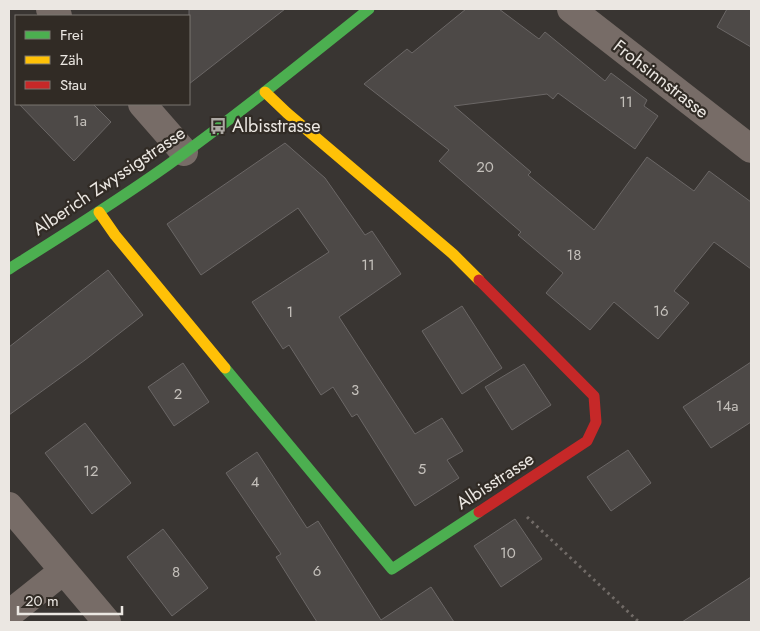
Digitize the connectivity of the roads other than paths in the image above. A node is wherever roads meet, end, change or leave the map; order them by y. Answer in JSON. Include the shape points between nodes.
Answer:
{"nodes":[{"id":1,"x":369,"y":9,"type":"edge"},
{"id":2,"x":571,"y":9,"type":"edge"},
{"id":3,"x":265,"y":92,"type":"junction"},
{"id":4,"x":143,"y":105,"type":"edge"},
{"id":5,"x":751,"y":149,"type":"edge"},
{"id":6,"x":184,"y":152,"type":"junction"},
{"id":7,"x":99,"y":212,"type":"junction"},
{"id":8,"x":9,"y":269,"type":"edge"},
{"id":9,"x":9,"y":506,"type":"edge"},
{"id":10,"x":63,"y":571,"type":"junction"},
{"id":11,"x":9,"y":614,"type":"edge"},
{"id":12,"x":107,"y":622,"type":"edge"}],
"edges":[{"from":1,"to":3,"type":"street","name":"Alberich Zwyssigstrasse"},
{"from":2,"to":5,"type":"street","name":"Frohsinnstrasse"},
{"from":3,"to":6,"type":"street","name":"Alberich Zwyssigstrasse"},
{"from":3,"to":7,"type":"street","name":"Albisstrasse","via":[[453,254],[594,396],[596,422],[587,442],[392,569]]},
{"from":4,"to":6,"type":"street"},
{"from":6,"to":7,"type":"street","name":"Alberich Zwyssigstrasse"},
{"from":7,"to":8,"type":"street","name":"Alberich Zwyssigstrasse"},
{"from":9,"to":10,"type":"street"},
{"from":10,"to":11,"type":"street"},
{"from":10,"to":12,"type":"street"}]}
